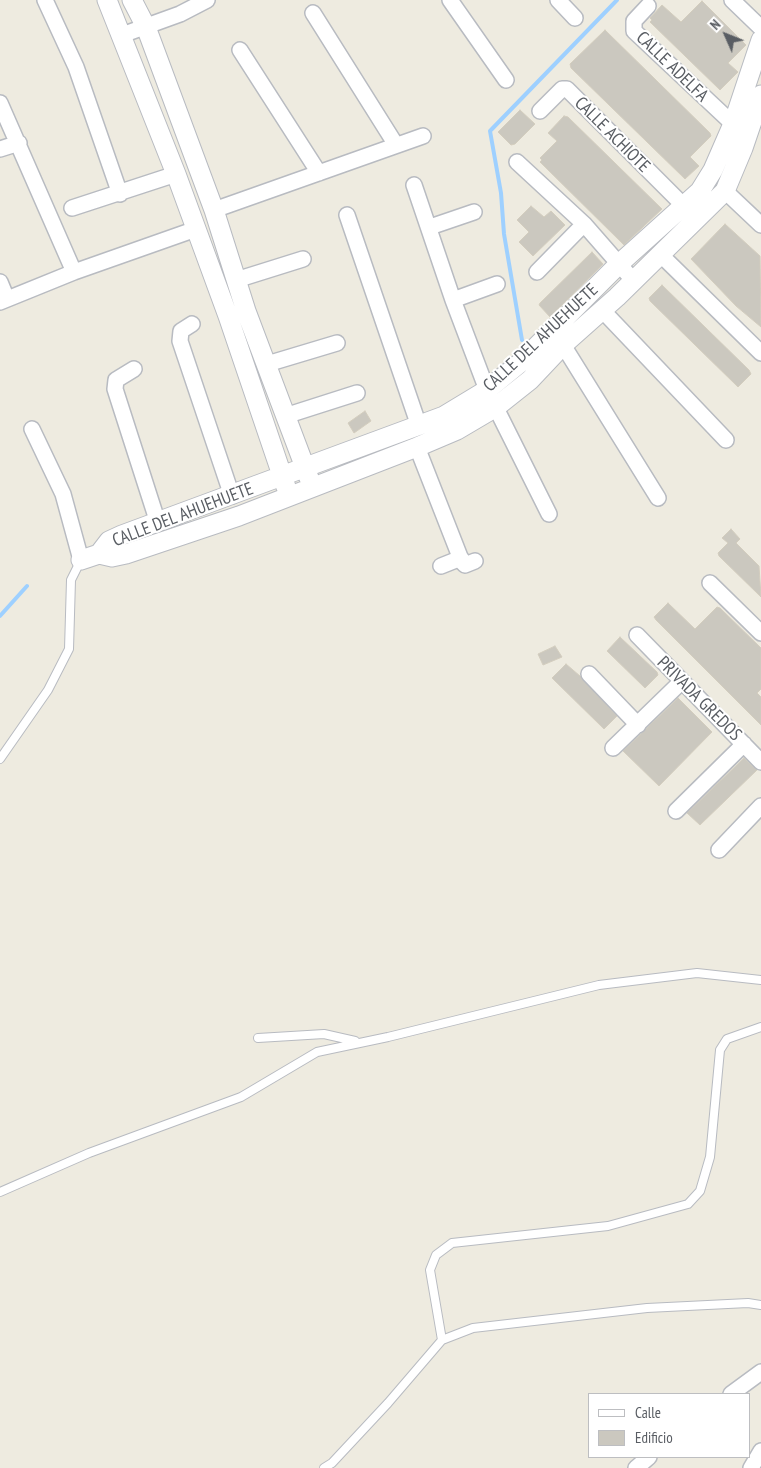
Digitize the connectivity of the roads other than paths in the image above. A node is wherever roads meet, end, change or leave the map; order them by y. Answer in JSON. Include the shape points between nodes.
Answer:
{"nodes":[{"id":1,"x":45,"y":0,"type":"edge"},
{"id":2,"x":107,"y":0,"type":"edge"},
{"id":3,"x":132,"y":0,"type":"edge"},
{"id":4,"x":207,"y":0,"type":"edge"},
{"id":5,"x":450,"y":0,"type":"edge"},
{"id":6,"x":558,"y":0,"type":"edge"},
{"id":7,"x":732,"y":0,"type":"edge"},
{"id":8,"x":648,"y":6,"type":"dead end"},
{"id":9,"x":313,"y":13,"type":"dead end"},
{"id":10,"x":575,"y":18,"type":"dead end"},
{"id":11,"x":146,"y":27,"type":"junction"},
{"id":12,"x":761,"y":28,"type":"edge"},
{"id":13,"x":122,"y":34,"type":"junction"},
{"id":14,"x":761,"y":40,"type":"edge"},
{"id":15,"x":240,"y":50,"type":"dead end"},
{"id":16,"x":506,"y":80,"type":"dead end"},
{"id":17,"x":0,"y":103,"type":"edge"},
{"id":18,"x":759,"y":106,"type":"edge"},
{"id":19,"x":540,"y":111,"type":"dead end"},
{"id":20,"x":733,"y":124,"type":"junction"},
{"id":21,"x":423,"y":136,"type":"dead end"},
{"id":22,"x":19,"y":143,"type":"junction"},
{"id":23,"x":396,"y":145,"type":"junction"},
{"id":24,"x":0,"y":149,"type":"edge"},
{"id":25,"x":517,"y":162,"type":"dead end"},
{"id":26,"x":319,"y":173,"type":"junction"},
{"id":27,"x":176,"y":174,"type":"junction"},
{"id":28,"x":414,"y":186,"type":"dead end"},
{"id":29,"x":725,"y":190,"type":"junction"},
{"id":30,"x":120,"y":194,"type":"junction"},
{"id":31,"x":684,"y":206,"type":"junction"},
{"id":32,"x":72,"y":208,"type":"dead end"},
{"id":33,"x":214,"y":210,"type":"junction"},
{"id":34,"x":474,"y":212,"type":"dead end"},
{"id":35,"x":347,"y":215,"type":"dead end"},
{"id":36,"x":584,"y":224,"type":"junction"},
{"id":37,"x":761,"y":225,"type":"edge"},
{"id":38,"x":430,"y":227,"type":"junction"},
{"id":39,"x":196,"y":228,"type":"junction"},
{"id":40,"x":661,"y":255,"type":"junction"},
{"id":41,"x":303,"y":259,"type":"dead end"},
{"id":42,"x":620,"y":263,"type":"junction"},
{"id":43,"x":74,"y":272,"type":"junction"},
{"id":44,"x":537,"y":272,"type":"dead end"},
{"id":45,"x":236,"y":280,"type":"junction"},
{"id":46,"x":633,"y":280,"type":"junction"},
{"id":47,"x":0,"y":282,"type":"edge"},
{"id":48,"x":497,"y":284,"type":"dead end"},
{"id":49,"x":4,"y":300,"type":"edge"},
{"id":50,"x":453,"y":300,"type":"junction"},
{"id":51,"x":246,"y":311,"type":"junction"},
{"id":52,"x":602,"y":311,"type":"junction"},
{"id":53,"x":228,"y":316,"type":"junction"},
{"id":54,"x":192,"y":324,"type":"dead end"},
{"id":55,"x":336,"y":343,"type":"dead end"},
{"id":56,"x":563,"y":345,"type":"junction"},
{"id":57,"x":761,"y":353,"type":"edge"},
{"id":58,"x":267,"y":364,"type":"junction"},
{"id":59,"x":134,"y":369,"type":"dead end"},
{"id":60,"x":487,"y":390,"type":"junction"},
{"id":61,"x":357,"y":393,"type":"dead end"},
{"id":62,"x":496,"y":407,"type":"junction"},
{"id":63,"x":285,"y":416,"type":"junction"},
{"id":64,"x":418,"y":426,"type":"junction"},
{"id":65,"x":32,"y":429,"type":"dead end"},
{"id":66,"x":726,"y":440,"type":"dead end"},
{"id":67,"x":417,"y":447,"type":"junction"},
{"id":68,"x":305,"y":468,"type":"junction"},
{"id":69,"x":281,"y":476,"type":"junction"},
{"id":70,"x":312,"y":486,"type":"junction"},
{"id":71,"x":290,"y":495,"type":"junction"},
{"id":72,"x":232,"y":496,"type":"junction"},
{"id":73,"x":658,"y":498,"type":"dead end"},
{"id":74,"x":549,"y":514,"type":"dead end"},
{"id":75,"x":158,"y":523,"type":"junction"},
{"id":76,"x":90,"y":557,"type":"junction"},
{"id":77,"x":441,"y":566,"type":"dead end"},
{"id":78,"x":710,"y":584,"type":"dead end"},
{"id":79,"x":761,"y":632,"type":"edge"},
{"id":80,"x":637,"y":635,"type":"dead end"},
{"id":81,"x":589,"y":674,"type":"dead end"},
{"id":82,"x":682,"y":682,"type":"junction"},
{"id":83,"x":638,"y":725,"type":"junction"},
{"id":84,"x":744,"y":744,"type":"junction"},
{"id":85,"x":613,"y":748,"type":"dead end"},
{"id":86,"x":0,"y":758,"type":"edge"},
{"id":87,"x":761,"y":762,"type":"edge"},
{"id":88,"x":761,"y":806,"type":"edge"},
{"id":89,"x":676,"y":812,"type":"dead end"},
{"id":90,"x":719,"y":850,"type":"dead end"},
{"id":91,"x":761,"y":980,"type":"edge"},
{"id":92,"x":761,"y":1026,"type":"edge"},
{"id":93,"x":258,"y":1038,"type":"dead end"},
{"id":94,"x":358,"y":1042,"type":"junction"},
{"id":95,"x":0,"y":1192,"type":"edge"},
{"id":96,"x":761,"y":1305,"type":"edge"},
{"id":97,"x":442,"y":1340,"type":"junction"},
{"id":98,"x":761,"y":1372,"type":"edge"},
{"id":99,"x":731,"y":1393,"type":"edge"},
{"id":100,"x":761,"y":1451,"type":"edge"},
{"id":101,"x":648,"y":1458,"type":"edge"},
{"id":102,"x":324,"y":1468,"type":"edge"},
{"id":103,"x":636,"y":1468,"type":"edge"},
{"id":104,"x":751,"y":1468,"type":"edge"}],
"edges":[{"from":1,"to":30,"type":"street","via":[[76,66]]},
{"from":2,"to":13,"type":"street"},
{"from":3,"to":11,"type":"street"},
{"from":4,"to":11,"type":"street"},
{"from":5,"to":16,"type":"street"},
{"from":6,"to":10,"type":"street"},
{"from":7,"to":12,"type":"street"},
{"from":8,"to":20,"type":"street","name":"CALLE ADELFA","via":[[634,22],[634,30]]},
{"from":9,"to":23,"type":"street"},
{"from":11,"to":13,"type":"street"},
{"from":11,"to":33,"type":"street"},
{"from":13,"to":27,"type":"street"},
{"from":14,"to":20,"type":"street","name":"CALLE DEL AHUEHUETE"},
{"from":15,"to":26,"type":"street"},
{"from":17,"to":22,"type":"street"},
{"from":18,"to":29,"type":"street","name":"CALLE DEL AHUEHUETE"},
{"from":19,"to":31,"type":"street","name":"CALLE ACHIOTE","via":[[562,89],[567,89]]},
{"from":20,"to":31,"type":"street","name":"CALLE DEL AHUEHUETE","via":[[713,170],[700,191]]},
{"from":21,"to":23,"type":"street"},
{"from":22,"to":24,"type":"street"},
{"from":22,"to":43,"type":"street"},
{"from":23,"to":26,"type":"street"},
{"from":25,"to":36,"type":"street"},
{"from":26,"to":33,"type":"street"},
{"from":27,"to":30,"type":"street"},
{"from":27,"to":39,"type":"street"},
{"from":28,"to":38,"type":"street"},
{"from":29,"to":37,"type":"street"},
{"from":29,"to":40,"type":"street","name":"CALLE DEL AHUEHUETE"},
{"from":30,"to":32,"type":"street"},
{"from":31,"to":42,"type":"street","name":"CALLE DEL AHUEHUETE"},
{"from":33,"to":45,"type":"street"},
{"from":34,"to":38,"type":"street"},
{"from":35,"to":64,"type":"street"},
{"from":36,"to":42,"type":"street"},
{"from":36,"to":44,"type":"street"},
{"from":38,"to":50,"type":"street"},
{"from":39,"to":43,"type":"street"},
{"from":39,"to":53,"type":"street"},
{"from":40,"to":46,"type":"street","name":"CALLE DEL AHUEHUETE"},
{"from":40,"to":57,"type":"street"},
{"from":41,"to":45,"type":"street"},
{"from":42,"to":46,"type":"street"},
{"from":42,"to":60,"type":"street","name":"CALLE DEL AHUEHUETE","via":[[552,332]]},
{"from":43,"to":49,"type":"street"},
{"from":45,"to":51,"type":"street"},
{"from":46,"to":52,"type":"street","name":"CALLE DEL AHUEHUETE"},
{"from":47,"to":49,"type":"street"},
{"from":48,"to":50,"type":"street"},
{"from":50,"to":60,"type":"street"},
{"from":51,"to":53,"type":"street"},
{"from":51,"to":58,"type":"street"},
{"from":52,"to":56,"type":"street","name":"CALLE DEL AHUEHUETE"},
{"from":52,"to":66,"type":"street"},
{"from":53,"to":69,"type":"street"},
{"from":54,"to":72,"type":"street","via":[[181,331],[180,341]]},
{"from":55,"to":58,"type":"street"},
{"from":56,"to":62,"type":"street","name":"CALLE DEL AHUEHUETE","via":[[530,380]]},
{"from":56,"to":73,"type":"street"},
{"from":58,"to":63,"type":"street"},
{"from":59,"to":75,"type":"street","via":[[116,380],[116,389]]},
{"from":60,"to":62,"type":"street"},
{"from":60,"to":64,"type":"street","name":"CALLE DEL AHUEHUETE","via":[[458,410]]},
{"from":61,"to":63,"type":"street"},
{"from":62,"to":67,"type":"street","name":"CALLE DEL AHUEHUETE","via":[[457,430]]},
{"from":62,"to":74,"type":"street"},
{"from":63,"to":68,"type":"street"},
{"from":64,"to":68,"type":"street","name":"CALLE DEL AHUEHUETE"},
{"from":65,"to":76,"type":"street"},
{"from":67,"to":70,"type":"street","name":"CALLE DEL AHUEHUETE"},
{"from":67,"to":77,"type":"street","via":[[468,560]]},
{"from":68,"to":69,"type":"street","name":"CALLE DEL AHUEHUETE"},
{"from":68,"to":70,"type":"street"},
{"from":69,"to":71,"type":"street"},
{"from":69,"to":72,"type":"street","name":"CALLE DEL AHUEHUETE"},
{"from":70,"to":71,"type":"street","name":"CALLE DEL AHUEHUETE"},
{"from":71,"to":76,"type":"street","name":"CALLE DEL AHUEHUETE","via":[[142,549],[112,557]]},
{"from":72,"to":75,"type":"street","name":"CALLE DEL AHUEHUETE"},
{"from":75,"to":76,"type":"street","name":"CALLE DEL AHUEHUETE","via":[[109,541]]},
{"from":76,"to":86,"type":"lane","via":[[76,566],[71,580],[69,648],[48,690]]},
{"from":78,"to":79,"type":"street"},
{"from":80,"to":82,"type":"street","name":"PRIVADA GREDOS"},
{"from":81,"to":83,"type":"street"},
{"from":82,"to":83,"type":"street"},
{"from":82,"to":84,"type":"street","name":"PRIVADA GREDOS"},
{"from":83,"to":85,"type":"street"},
{"from":84,"to":87,"type":"street","name":"PRIVADA GREDOS"},
{"from":84,"to":89,"type":"street"},
{"from":88,"to":90,"type":"street"},
{"from":91,"to":94,"type":"lane","via":[[697,973],[599,985]]},
{"from":92,"to":97,"type":"lane","via":[[727,1039],[720,1050],[710,1157],[700,1191],[688,1204],[608,1226],[452,1243],[436,1255],[430,1270]]},
{"from":93,"to":94,"type":"lane","via":[[324,1034]]},
{"from":94,"to":95,"type":"lane","via":[[317,1052],[241,1096],[89,1152]]},
{"from":96,"to":97,"type":"lane","via":[[647,1308],[473,1328]]},
{"from":97,"to":102,"type":"lane","via":[[388,1403]]},
{"from":98,"to":99,"type":"street"},
{"from":100,"to":104,"type":"street"},
{"from":101,"to":103,"type":"street"}]}
